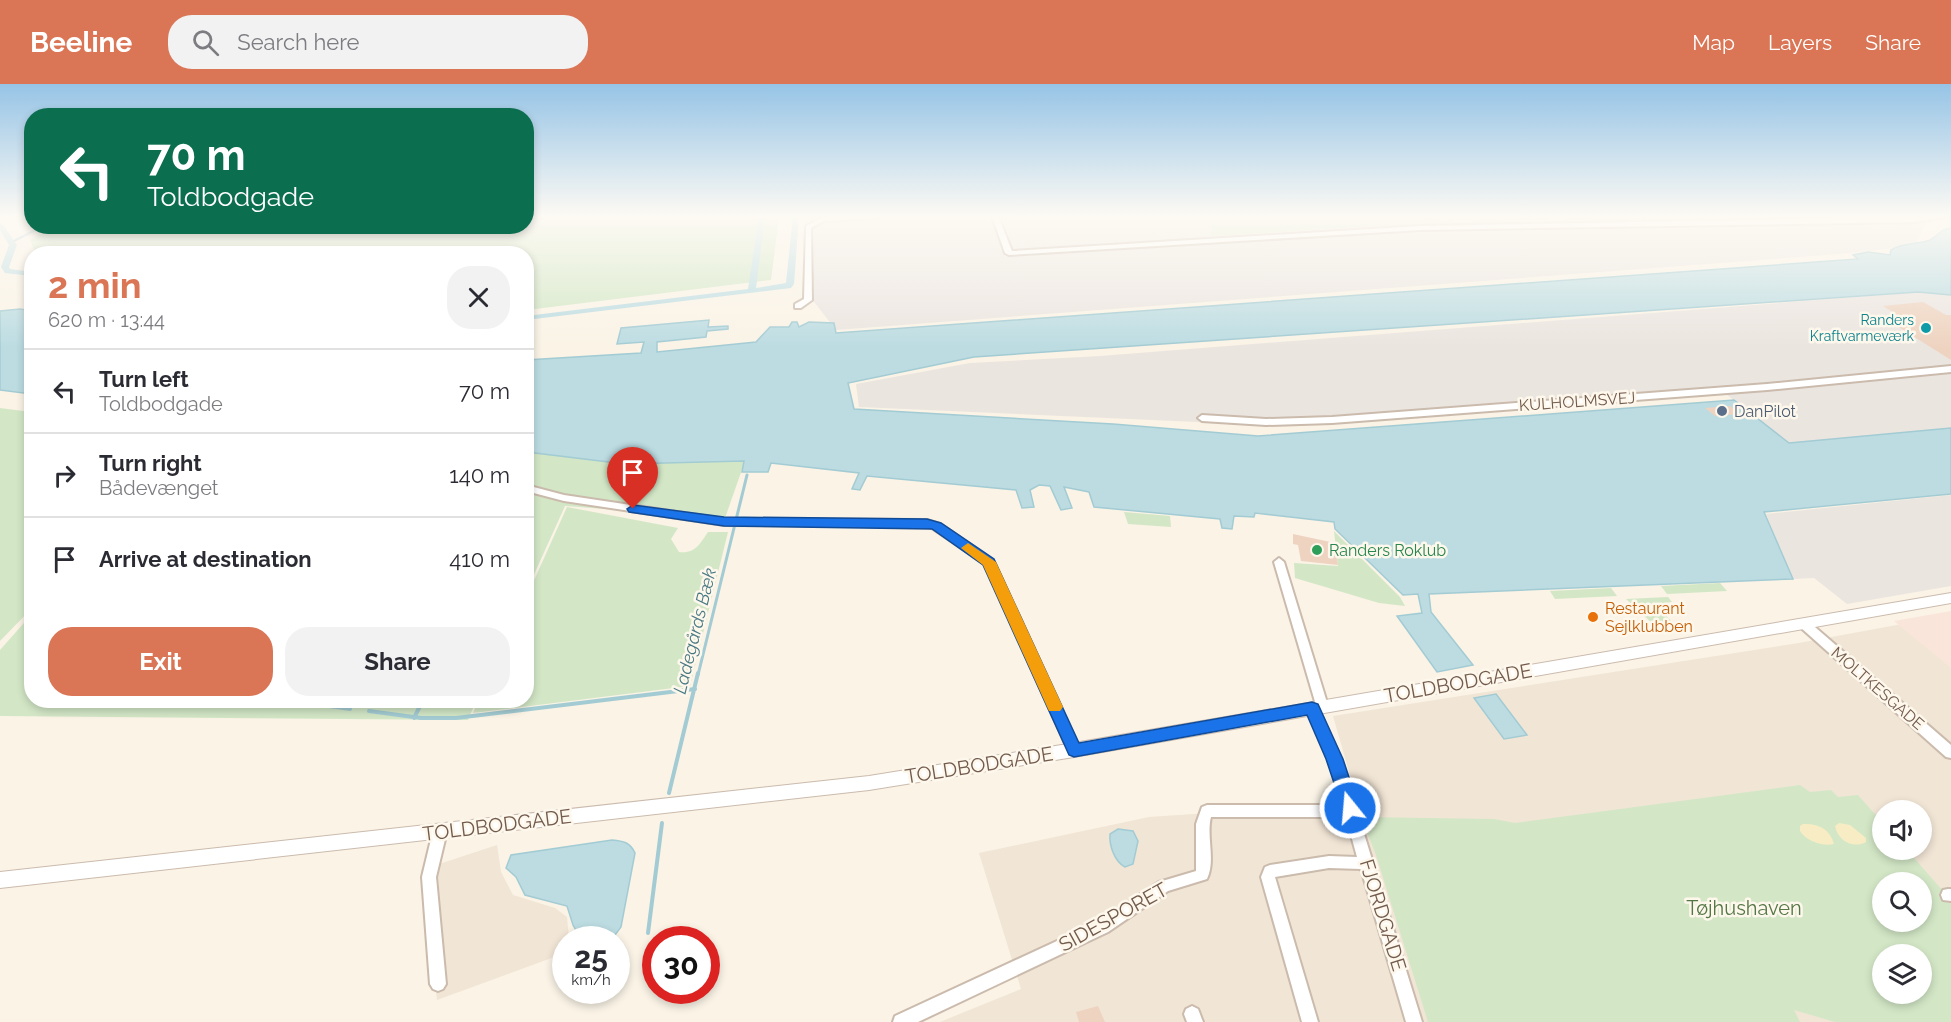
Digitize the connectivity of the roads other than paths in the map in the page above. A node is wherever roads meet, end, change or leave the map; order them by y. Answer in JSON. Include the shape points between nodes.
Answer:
{"nodes":[{"id":1,"x":807,"y":260,"type":"edge"},
{"id":2,"x":798,"y":306,"type":"dead end"},
{"id":3,"x":1951,"y":369,"type":"edge"},
{"id":4,"x":1202,"y":418,"type":"dead end"},
{"id":5,"x":534,"y":490,"type":"edge"},
{"id":6,"x":1279,"y":562,"type":"dead end"},
{"id":7,"x":1951,"y":598,"type":"edge"},
{"id":8,"x":1804,"y":624,"type":"junction"},
{"id":9,"x":1317,"y":707,"type":"junction"},
{"id":10,"x":1074,"y":750,"type":"junction"},
{"id":11,"x":1951,"y":753,"type":"edge"},
{"id":12,"x":1351,"y":811,"type":"junction"},
{"id":13,"x":440,"y":831,"type":"junction"},
{"id":14,"x":1367,"y":863,"type":"junction"},
{"id":15,"x":0,"y":880,"type":"edge"},
{"id":16,"x":438,"y":984,"type":"dead end"},
{"id":17,"x":901,"y":1022,"type":"edge"},
{"id":18,"x":1310,"y":1022,"type":"edge"},
{"id":19,"x":1414,"y":1022,"type":"edge"}],
"edges":[{"from":1,"to":2,"type":"street","via":[[808,300]]},
{"from":3,"to":4,"type":"street","name":"KULHOLMSVEJ","via":[[1332,420],[1266,422]]},
{"from":5,"to":10,"type":"street","via":[[587,502],[724,522],[936,526],[989,562]]},
{"from":6,"to":9,"type":"street","name":"FJORDGADE"},
{"from":7,"to":8,"type":"street","name":"TOLDBODGADE"},
{"from":8,"to":9,"type":"street","name":"TOLDBODGADE"},
{"from":8,"to":11,"type":"street","name":"MOLTKESGADE"},
{"from":9,"to":10,"type":"street","name":"TOLDBODGADE"},
{"from":9,"to":12,"type":"street","name":"FJORDGADE"},
{"from":10,"to":13,"type":"street","name":"TOLDBODGADE","via":[[869,783]]},
{"from":12,"to":14,"type":"street","name":"FJORDGADE"},
{"from":12,"to":17,"type":"street","name":"SIDESPORET","via":[[1207,811],[1202,819],[1202,875],[1164,886],[1103,927]]},
{"from":13,"to":15,"type":"street","name":"TOLDBODGADE"},
{"from":13,"to":16,"type":"street","via":[[429,877]]},
{"from":14,"to":18,"type":"street","via":[[1329,862],[1270,871],[1268,877]]},
{"from":14,"to":19,"type":"street","name":"FJORDGADE"}]}
